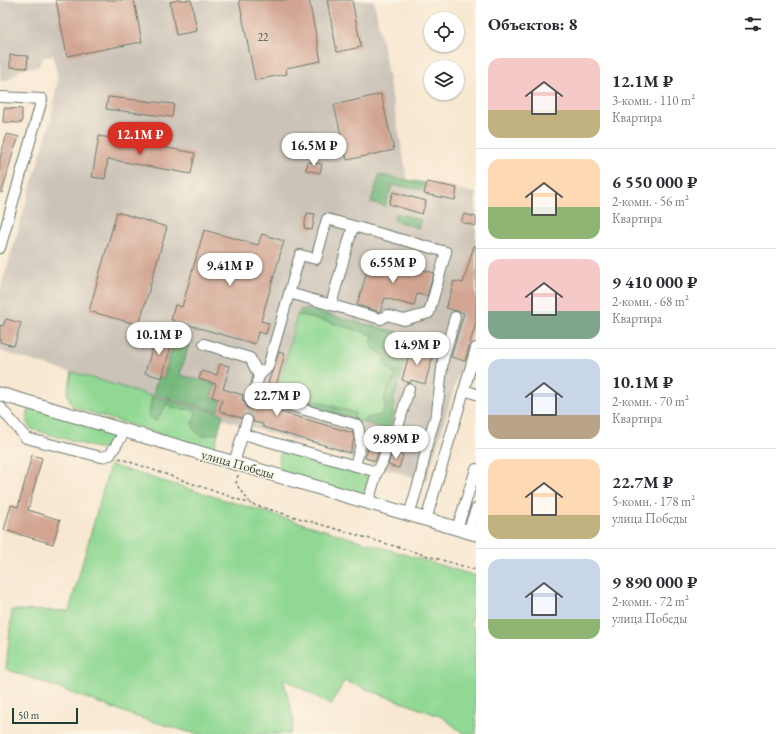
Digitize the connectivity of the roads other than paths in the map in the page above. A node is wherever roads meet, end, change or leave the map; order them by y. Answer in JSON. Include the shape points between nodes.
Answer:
{"nodes":[{"id":1,"x":0,"y":97,"type":"edge"},
{"id":2,"x":353,"y":226,"type":"junction"},
{"id":3,"x":0,"y":248,"type":"edge"},
{"id":4,"x":289,"y":293,"type":"junction"},
{"id":5,"x":331,"y":305,"type":"junction"},
{"id":6,"x":455,"y":317,"type":"dead end"},
{"id":7,"x":204,"y":344,"type":"dead end"},
{"id":8,"x":476,"y":348,"type":"edge"},
{"id":9,"x":259,"y":376,"type":"junction"},
{"id":10,"x":409,"y":389,"type":"dead end"},
{"id":11,"x":464,"y":390,"type":"junction"},
{"id":12,"x":0,"y":394,"type":"edge"},
{"id":13,"x":476,"y":394,"type":"edge"},
{"id":14,"x":0,"y":407,"type":"edge"},
{"id":15,"x":247,"y":420,"type":"tunnel mouth"},
{"id":16,"x":125,"y":430,"type":"junction"},
{"id":17,"x":243,"y":434,"type":"junction"},
{"id":18,"x":238,"y":464,"type":"junction"},
{"id":19,"x":355,"y":465,"type":"junction"},
{"id":20,"x":476,"y":469,"type":"edge"},
{"id":21,"x":377,"y":472,"type":"junction"},
{"id":22,"x":368,"y":502,"type":"junction"},
{"id":23,"x":476,"y":509,"type":"edge"},
{"id":24,"x":409,"y":515,"type":"junction"},
{"id":25,"x":426,"y":520,"type":"junction"},
{"id":26,"x":467,"y":532,"type":"edge"}],
"edges":[{"from":1,"to":3,"type":"street","via":[[42,99]]},
{"from":2,"to":4,"type":"street","via":[[327,219],[316,259],[300,255]]},
{"from":2,"to":5,"type":"street"},
{"from":2,"to":5,"type":"street","via":[[446,252],[444,260],[429,313],[404,320],[387,315],[381,319]]},
{"from":4,"to":5,"type":"street"},
{"from":4,"to":9,"type":"street","via":[[282,317],[273,326]]},
{"from":6,"to":24,"type":"street","via":[[443,360],[437,412]]},
{"from":7,"to":9,"type":"street","via":[[250,358]]},
{"from":8,"to":11,"type":"street"},
{"from":9,"to":19,"type":"street","via":[[252,399],[358,425],[361,444]]},
{"from":10,"to":21,"type":"street","via":[[396,434],[390,437]]},
{"from":11,"to":13,"type":"street"},
{"from":11,"to":25,"type":"street"},
{"from":12,"to":16,"type":"main road","name":"улица Победы"},
{"from":14,"to":16,"type":"street","via":[[26,438],[101,457],[110,454]]},
{"from":15,"to":17,"type":"street"},
{"from":16,"to":18,"type":"main road","name":"улица Победы"},
{"from":17,"to":18,"type":"street"},
{"from":17,"to":19,"type":"street"},
{"from":18,"to":22,"type":"main road","name":"улица Победы"},
{"from":19,"to":21,"type":"street"},
{"from":20,"to":26,"type":"street"},
{"from":21,"to":22,"type":"street"},
{"from":22,"to":24,"type":"main road","name":"улица Победы"},
{"from":23,"to":26,"type":"street"},
{"from":24,"to":25,"type":"main road","name":"улица Победы"},
{"from":25,"to":26,"type":"main road","name":"улица Победы"}]}
